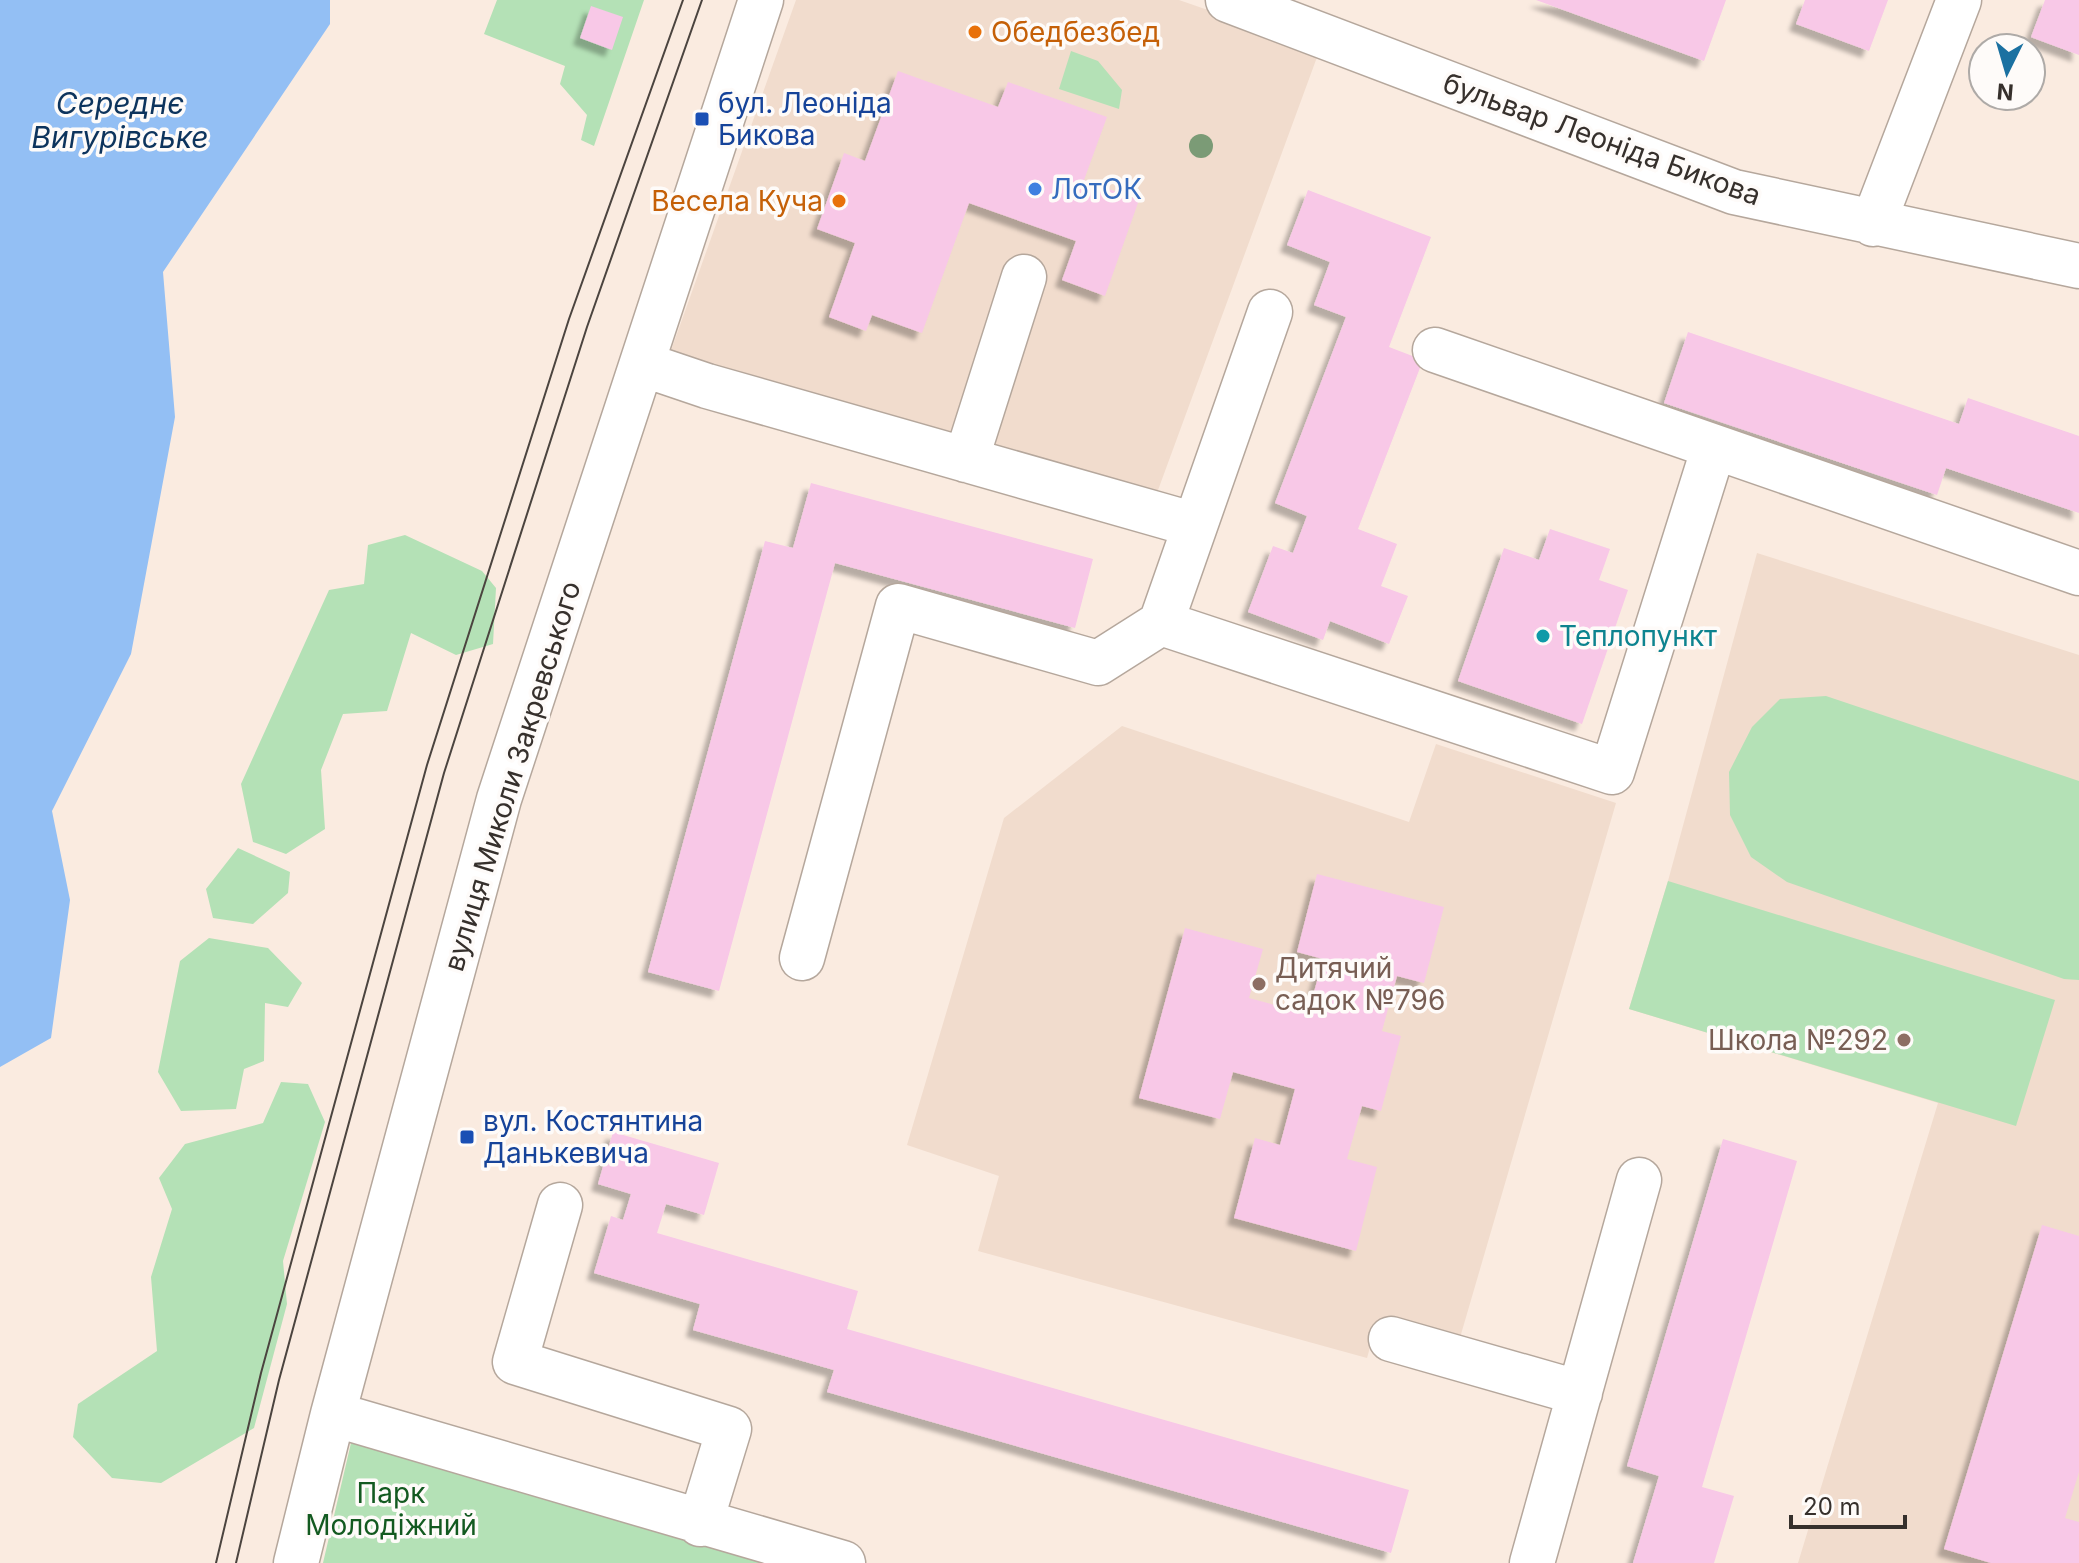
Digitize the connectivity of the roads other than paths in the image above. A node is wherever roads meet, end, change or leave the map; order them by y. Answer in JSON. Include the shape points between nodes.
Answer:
{"nodes":[{"id":1,"x":761,"y":0,"type":"edge"},
{"id":2,"x":1228,"y":0,"type":"edge"},
{"id":3,"x":1959,"y":0,"type":"edge"},
{"id":4,"x":1873,"y":224,"type":"junction"},
{"id":5,"x":2079,"y":266,"type":"edge"},
{"id":6,"x":1024,"y":277,"type":"dead end"},
{"id":7,"x":1270,"y":312,"type":"dead end"},
{"id":8,"x":1435,"y":350,"type":"dead end"},
{"id":9,"x":642,"y":364,"type":"junction"},
{"id":10,"x":1714,"y":447,"type":"junction"},
{"id":11,"x":966,"y":460,"type":"junction"},
{"id":12,"x":1195,"y":525,"type":"junction"},
{"id":13,"x":2079,"y":573,"type":"edge"},
{"id":14,"x":1161,"y":623,"type":"junction"},
{"id":15,"x":802,"y":958,"type":"dead end"},
{"id":16,"x":1639,"y":1180,"type":"dead end"},
{"id":17,"x":560,"y":1205,"type":"dead end"},
{"id":18,"x":1391,"y":1339,"type":"dead end"},
{"id":19,"x":1580,"y":1393,"type":"junction"},
{"id":20,"x":333,"y":1414,"type":"junction"},
{"id":21,"x":700,"y":1524,"type":"junction"},
{"id":22,"x":296,"y":1563,"type":"edge"},
{"id":23,"x":843,"y":1563,"type":"edge"},
{"id":24,"x":1532,"y":1563,"type":"edge"}],
"edges":[{"from":1,"to":9,"type":"street","name":"вулиця Миколи Закревського"},
{"from":2,"to":4,"type":"street","name":"бульвар Леоніда Бикова","via":[[1734,192]]},
{"from":3,"to":4,"type":"street"},
{"from":4,"to":5,"type":"street","name":"бульвар Леоніда Бикова"},
{"from":6,"to":11,"type":"street"},
{"from":7,"to":12,"type":"street"},
{"from":8,"to":10,"type":"street"},
{"from":9,"to":11,"type":"street"},
{"from":9,"to":20,"type":"street","name":"вулиця Миколи Закревського","via":[[499,799]]},
{"from":10,"to":13,"type":"street"},
{"from":10,"to":14,"type":"street","via":[[1612,772]]},
{"from":11,"to":12,"type":"street"},
{"from":12,"to":14,"type":"street"},
{"from":14,"to":15,"type":"street","via":[[1098,663],[898,606]]},
{"from":16,"to":19,"type":"street"},
{"from":17,"to":21,"type":"street","via":[[515,1362],[729,1429]]},
{"from":18,"to":19,"type":"street"},
{"from":19,"to":24,"type":"street"},
{"from":20,"to":21,"type":"street"},
{"from":20,"to":22,"type":"street","name":"вулиця Миколи Закревського"},
{"from":21,"to":23,"type":"street"}]}
